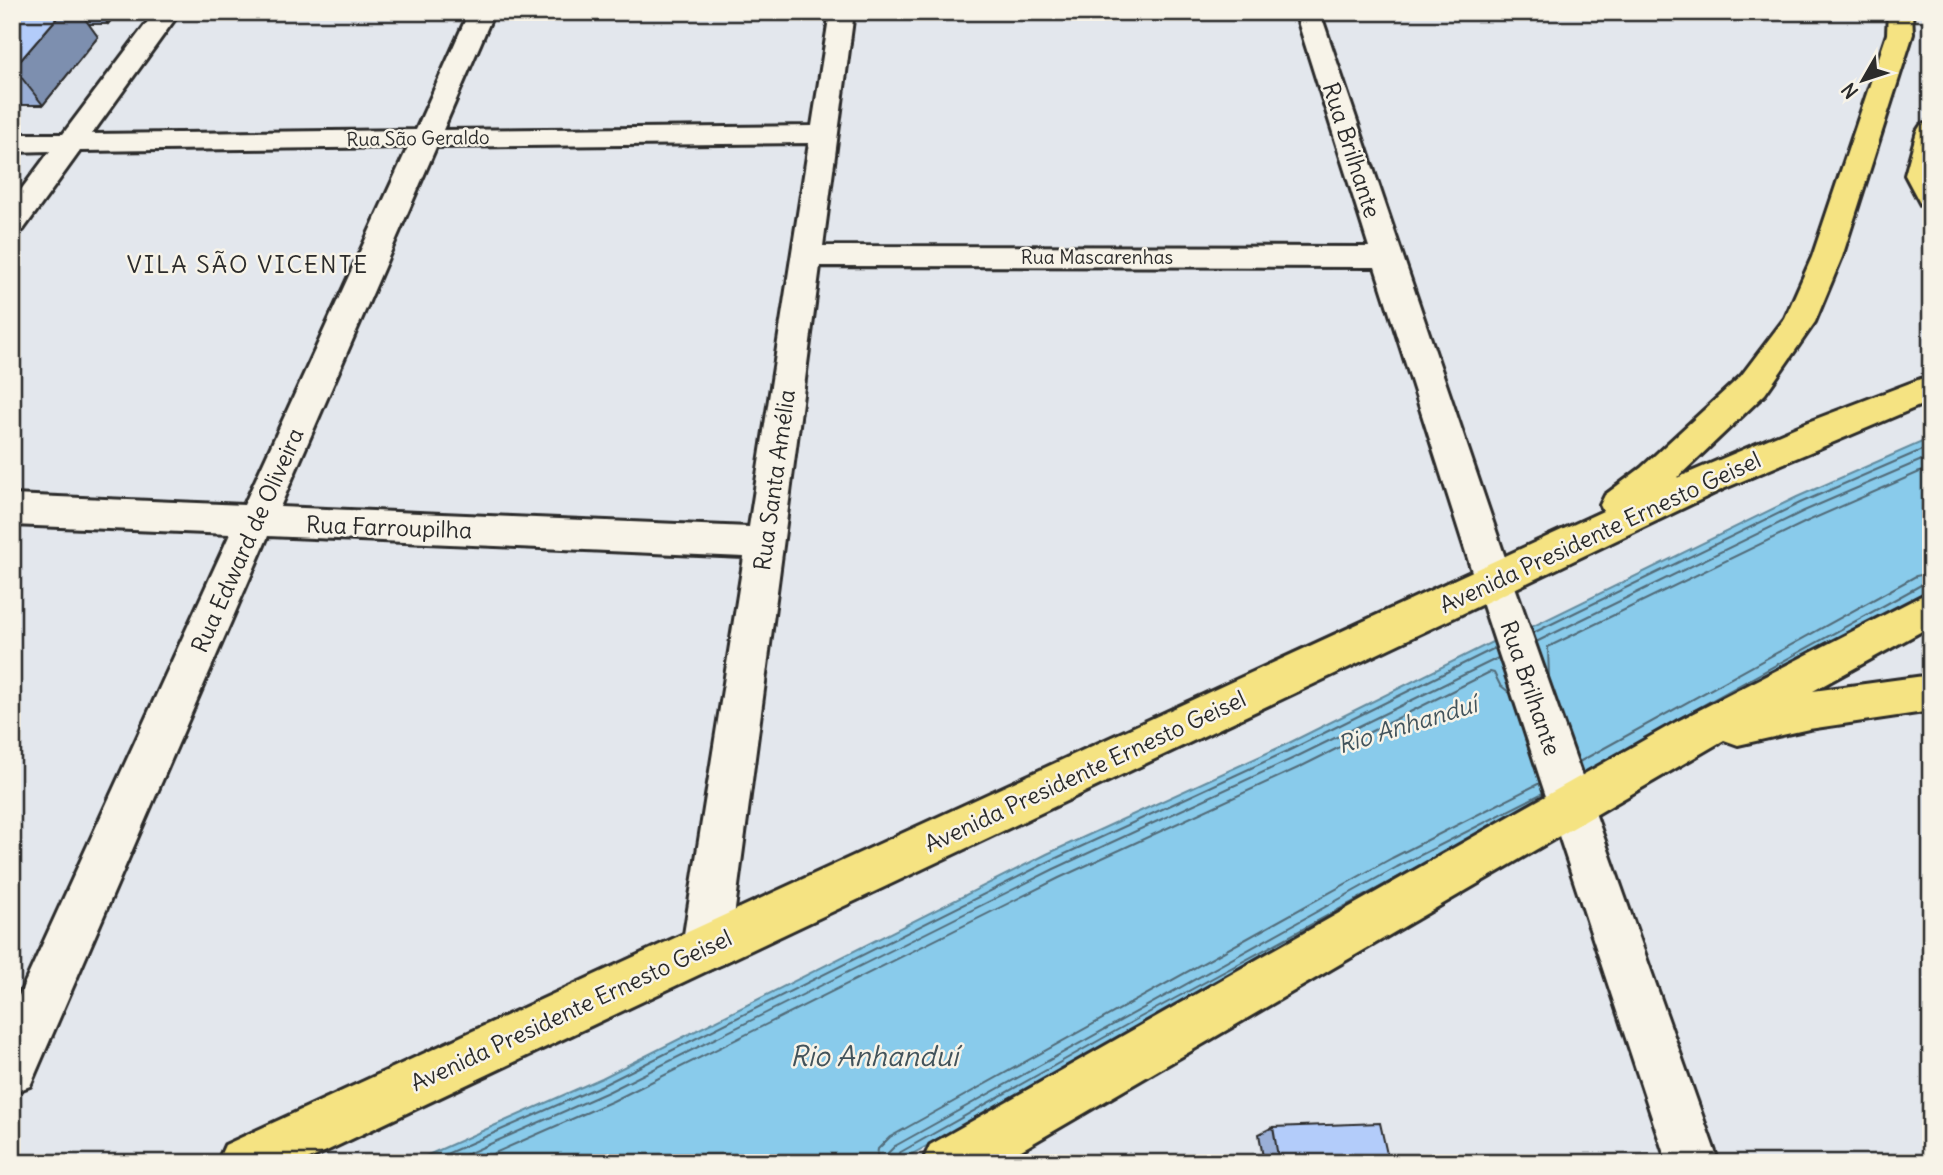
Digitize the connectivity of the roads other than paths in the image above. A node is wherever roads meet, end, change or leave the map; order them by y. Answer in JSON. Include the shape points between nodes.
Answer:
{"nodes":[{"id":1,"x":168,"y":12,"type":"edge"},
{"id":2,"x":482,"y":12,"type":"edge"},
{"id":3,"x":842,"y":12,"type":"edge"},
{"id":4,"x":1307,"y":12,"type":"edge"},
{"id":5,"x":1900,"y":12,"type":"edge"},
{"id":6,"x":1931,"y":131,"type":"edge"},
{"id":7,"x":824,"y":134,"type":"junction"},
{"id":8,"x":425,"y":138,"type":"junction"},
{"id":9,"x":12,"y":142,"type":"edge"},
{"id":10,"x":72,"y":142,"type":"junction"},
{"id":11,"x":1931,"y":198,"type":"edge"},
{"id":12,"x":12,"y":223,"type":"edge"},
{"id":13,"x":806,"y":256,"type":"junction"},
{"id":14,"x":1388,"y":257,"type":"junction"},
{"id":15,"x":1931,"y":387,"type":"edge"},
{"id":16,"x":12,"y":510,"type":"edge"},
{"id":17,"x":255,"y":521,"type":"junction"},
{"id":18,"x":765,"y":543,"type":"junction"},
{"id":19,"x":1560,"y":548,"type":"junction"},
{"id":20,"x":1500,"y":598,"type":"junction"},
{"id":21,"x":1931,"y":607,"type":"edge"},
{"id":22,"x":1931,"y":693,"type":"edge"},
{"id":23,"x":1691,"y":736,"type":"junction"},
{"id":24,"x":1571,"y":804,"type":"junction"},
{"id":25,"x":706,"y":947,"type":"junction"},
{"id":26,"x":12,"y":1068,"type":"edge"},
{"id":27,"x":243,"y":1163,"type":"edge"},
{"id":28,"x":948,"y":1163,"type":"edge"},
{"id":29,"x":1693,"y":1163,"type":"edge"}],
"edges":[{"from":1,"to":10,"type":"street"},
{"from":2,"to":8,"type":"street","name":"Rua Edward de Oliveira"},
{"from":3,"to":7,"type":"street","name":"Rua Santa Amélia"},
{"from":4,"to":14,"type":"street","name":"Rua Brilhante"},
{"from":5,"to":19,"type":"main road","via":[[1900,34],[1827,257],[1799,322],[1753,385],[1654,478]]},
{"from":6,"to":11,"type":"main road","via":[[1919,175]]},
{"from":7,"to":8,"type":"street","name":"Rua São Geraldo"},
{"from":7,"to":13,"type":"street","name":"Rua Santa Amélia"},
{"from":8,"to":10,"type":"street","name":"Rua São Geraldo"},
{"from":8,"to":17,"type":"street","name":"Rua Edward de Oliveira"},
{"from":9,"to":10,"type":"street","name":"Rua São Geraldo"},
{"from":10,"to":12,"type":"street"},
{"from":13,"to":14,"type":"street","name":"Rua Mascarenhas"},
{"from":13,"to":18,"type":"street","name":"Rua Santa Amélia"},
{"from":14,"to":20,"type":"street","name":"Rua Brilhante"},
{"from":15,"to":19,"type":"main road","name":"Avenida Presidente Ernesto Geisel","via":[[1831,426]]},
{"from":16,"to":17,"type":"street","name":"Rua Farroupilha"},
{"from":17,"to":18,"type":"street","name":"Rua Farroupilha"},
{"from":17,"to":26,"type":"street","name":"Rua Edward de Oliveira"},
{"from":18,"to":25,"type":"street","name":"Rua Santa Amélia"},
{"from":19,"to":20,"type":"main road","name":"Avenida Presidente Ernesto Geisel"},
{"from":20,"to":24,"type":"street","name":"Rua Brilhante"},
{"from":20,"to":25,"type":"main road","name":"Avenida Presidente Ernesto Geisel"},
{"from":21,"to":23,"type":"main road"},
{"from":22,"to":23,"type":"main road","via":[[1809,710]]},
{"from":23,"to":24,"type":"main road"},
{"from":24,"to":28,"type":"main road"},
{"from":24,"to":29,"type":"street","name":"Rua Brilhante"},
{"from":25,"to":27,"type":"main road","name":"Avenida Presidente Ernesto Geisel"}]}
